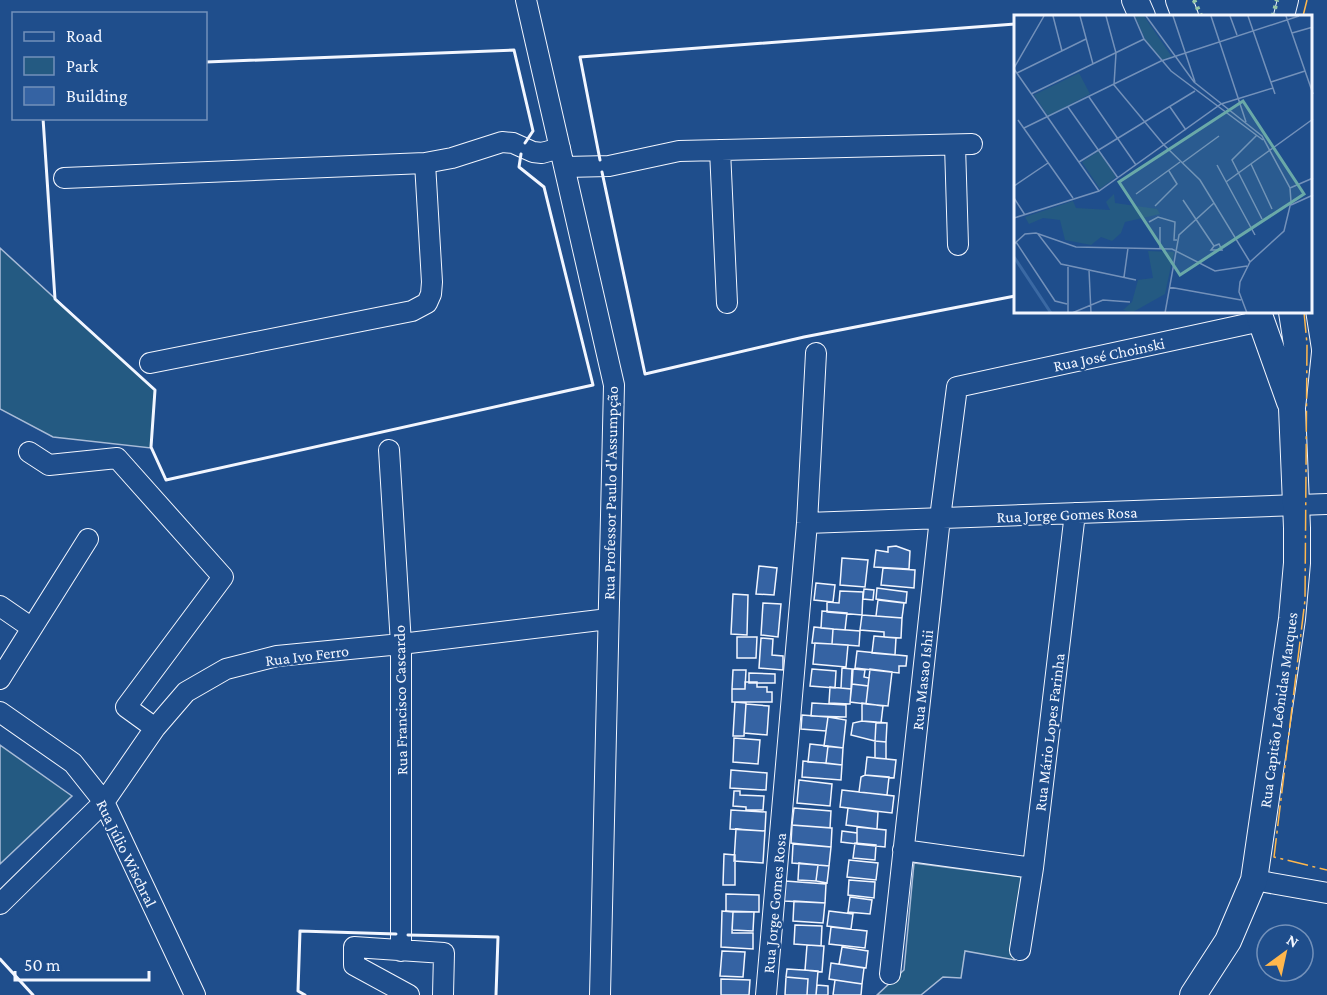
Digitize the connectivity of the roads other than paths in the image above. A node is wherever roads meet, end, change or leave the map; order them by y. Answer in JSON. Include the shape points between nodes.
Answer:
{"nodes":[{"id":1,"x":526,"y":0,"type":"edge"},
{"id":2,"x":1135,"y":0,"type":"edge"},
{"id":3,"x":1179,"y":0,"type":"edge"},
{"id":4,"x":1288,"y":0,"type":"edge"},
{"id":5,"x":1142,"y":15,"type":"edge"},
{"id":6,"x":1185,"y":15,"type":"edge"},
{"id":7,"x":1284,"y":15,"type":"edge"},
{"id":8,"x":720,"y":150,"type":"junction"},
{"id":9,"x":562,"y":158,"type":"junction"},
{"id":10,"x":425,"y":163,"type":"junction"},
{"id":11,"x":64,"y":178,"type":"dead end"},
{"id":12,"x":958,"y":245,"type":"dead end"},
{"id":13,"x":727,"y":303,"type":"dead end"},
{"id":14,"x":1292,"y":314,"type":"edge"},
{"id":15,"x":1260,"y":316,"type":"edge"},
{"id":16,"x":816,"y":353,"type":"dead end"},
{"id":17,"x":150,"y":363,"type":"dead end"},
{"id":18,"x":957,"y":387,"type":"joint"},
{"id":19,"x":1292,"y":408,"type":"junction"},
{"id":20,"x":389,"y":450,"type":"dead end"},
{"id":21,"x":29,"y":452,"type":"dead end"},
{"id":22,"x":1297,"y":504,"type":"junction"},
{"id":23,"x":1327,"y":504,"type":"edge"},
{"id":24,"x":1075,"y":513,"type":"junction"},
{"id":25,"x":940,"y":518,"type":"junction"},
{"id":26,"x":807,"y":523,"type":"junction"},
{"id":27,"x":88,"y":539,"type":"dead end"},
{"id":28,"x":0,"y":606,"type":"edge"},
{"id":29,"x":608,"y":619,"type":"junction"},
{"id":30,"x":32,"y":628,"type":"junction"},
{"id":31,"x":401,"y":644,"type":"junction"},
{"id":32,"x":0,"y":679,"type":"edge"},
{"id":33,"x":0,"y":712,"type":"edge"},
{"id":34,"x":155,"y":728,"type":"junction"},
{"id":35,"x":104,"y":802,"type":"junction"},
{"id":36,"x":903,"y":850,"type":"junction"},
{"id":37,"x":1033,"y":868,"type":"junction"},
{"id":38,"x":1254,"y":880,"type":"junction"},
{"id":39,"x":1327,"y":893,"type":"edge"},
{"id":40,"x":0,"y":904,"type":"edge"},
{"id":41,"x":1020,"y":950,"type":"dead end"},
{"id":42,"x":402,"y":951,"type":"junction"},
{"id":43,"x":890,"y":974,"type":"dead end"},
{"id":44,"x":195,"y":995,"type":"edge"},
{"id":45,"x":409,"y":995,"type":"edge"},
{"id":46,"x":443,"y":995,"type":"edge"},
{"id":47,"x":600,"y":995,"type":"edge"},
{"id":48,"x":766,"y":995,"type":"edge"},
{"id":49,"x":1193,"y":995,"type":"edge"}],
"edges":[{"from":1,"to":9,"type":"street","name":"Rua Professor Paulo d'Assumpção"},
{"from":2,"to":5,"type":"main road"},
{"from":3,"to":6,"type":"main road"},
{"from":4,"to":7,"type":"street"},
{"from":8,"to":9,"type":"street","via":[[668,152],[609,166]]},
{"from":8,"to":12,"type":"street","via":[[963,144]]},
{"from":8,"to":13,"type":"street"},
{"from":9,"to":10,"type":"street","via":[[502,142]]},
{"from":9,"to":29,"type":"street","name":"Rua Professor Paulo d'Assumpção","via":[[614,385]]},
{"from":10,"to":11,"type":"street"},
{"from":10,"to":17,"type":"street","via":[[432,282],[427,303],[412,310]]},
{"from":14,"to":19,"type":"main road","name":"Rua Capitão Leônidas Marques","via":[[1298,351]]},
{"from":15,"to":18,"type":"street","name":"Rua José Choinski"},
{"from":15,"to":19,"type":"main road","name":"Rua Capitão Leônidas Marques"},
{"from":16,"to":26,"type":"street","name":"Rua Jorge Gomes Rosa"},
{"from":18,"to":25,"type":"street","name":"Rua Masao Ishii"},
{"from":19,"to":22,"type":"main road","name":"Rua Capitão Leônidas Marques"},
{"from":20,"to":31,"type":"street","name":"Rua Francisco Cascardo"},
{"from":21,"to":34,"type":"street","via":[[49,465],[117,458],[223,577],[126,707]]},
{"from":22,"to":23,"type":"street","name":"Rua Jorge Gomes Rosa"},
{"from":22,"to":24,"type":"street","name":"Rua Jorge Gomes Rosa"},
{"from":22,"to":38,"type":"main road","name":"Rua Capitão Leônidas Marques","via":[[1292,620]]},
{"from":24,"to":25,"type":"street","name":"Rua Jorge Gomes Rosa"},
{"from":24,"to":37,"type":"street","name":"Rua Mário Lopes Farinha"},
{"from":25,"to":26,"type":"street","name":"Rua Jorge Gomes Rosa"},
{"from":25,"to":36,"type":"street","name":"Rua Masao Ishii"},
{"from":26,"to":48,"type":"street","name":"Rua Jorge Gomes Rosa"},
{"from":27,"to":30,"type":"street"},
{"from":28,"to":30,"type":"street"},
{"from":29,"to":31,"type":"street","name":"Rua Ivo Ferro"},
{"from":29,"to":47,"type":"street","name":"Rua Professor Paulo d'Assumpção"},
{"from":30,"to":32,"type":"street"},
{"from":31,"to":34,"type":"street","name":"Rua Ivo Ferro","via":[[277,656],[225,669],[186,692]]},
{"from":31,"to":42,"type":"street","name":"Rua Francisco Cascardo"},
{"from":33,"to":35,"type":"street","name":"Rua Júlio Wischral","via":[[73,763]]},
{"from":34,"to":35,"type":"street","name":"Rua Ivo Ferro"},
{"from":35,"to":40,"type":"street","name":"Rua Ivo Ferro"},
{"from":35,"to":44,"type":"street","name":"Rua Júlio Wischral"},
{"from":36,"to":37,"type":"street"},
{"from":36,"to":43,"type":"street","name":"Rua Masao Ishii"},
{"from":37,"to":41,"type":"street","name":"Rua Mário Lopes Farinha"},
{"from":38,"to":39,"type":"street"},
{"from":38,"to":49,"type":"main road","name":"Rua Capitão Leônidas Marques","via":[[1228,941]]},
{"from":42,"to":45,"type":"street","via":[[354,947],[354,965]]},
{"from":42,"to":46,"type":"street","via":[[444,953]]}]}
